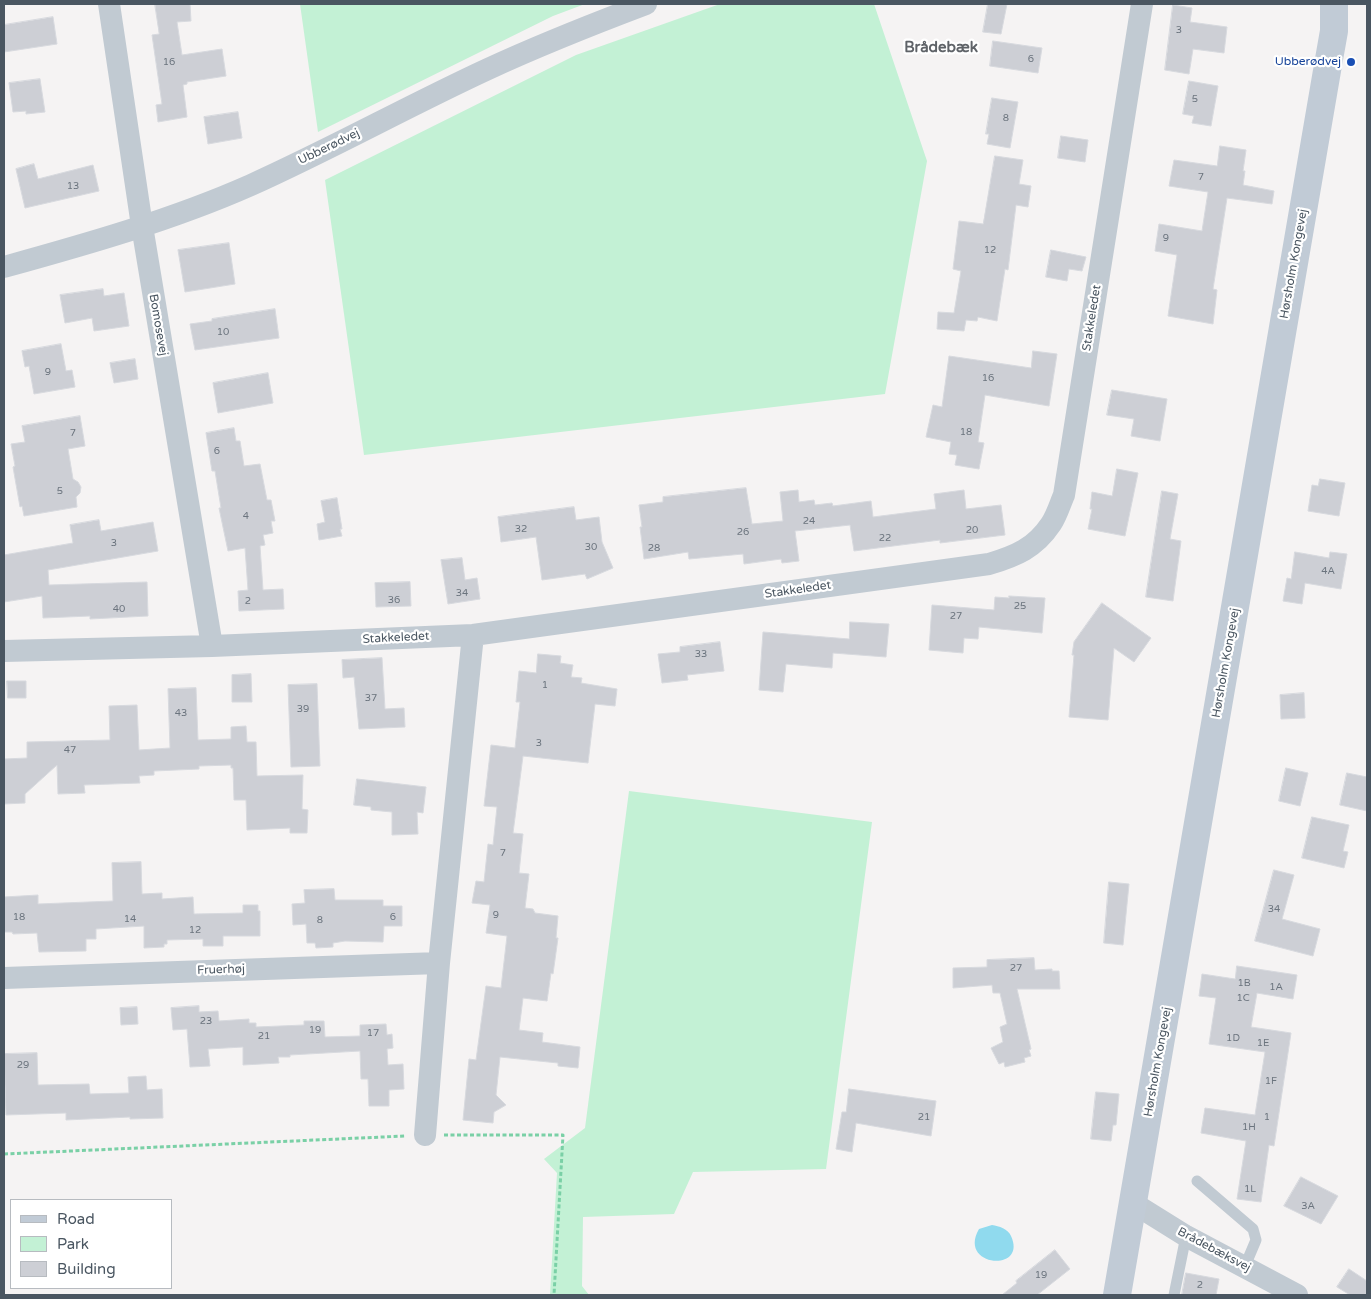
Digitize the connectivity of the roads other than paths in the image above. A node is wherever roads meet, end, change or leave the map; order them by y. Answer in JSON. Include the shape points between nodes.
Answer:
{"nodes":[{"id":1,"x":109,"y":4,"type":"edge"},
{"id":2,"x":646,"y":4,"type":"edge"},
{"id":3,"x":1142,"y":4,"type":"edge"},
{"id":4,"x":1334,"y":4,"type":"edge"},
{"id":5,"x":1343,"y":4,"type":"edge"},
{"id":6,"x":1334,"y":31,"type":"junction"},
{"id":7,"x":142,"y":226,"type":"junction"},
{"id":8,"x":4,"y":267,"type":"edge"},
{"id":9,"x":473,"y":635,"type":"junction"},
{"id":10,"x":212,"y":646,"type":"junction"},
{"id":11,"x":4,"y":651,"type":"edge"},
{"id":12,"x":439,"y":963,"type":"junction"},
{"id":13,"x":4,"y":978,"type":"edge"},
{"id":14,"x":425,"y":1135,"type":"road end"},
{"id":15,"x":1197,"y":1181,"type":"dead end"},
{"id":16,"x":1133,"y":1203,"type":"junction"},
{"id":17,"x":1186,"y":1236,"type":"junction"},
{"id":18,"x":1245,"y":1266,"type":"junction"},
{"id":19,"x":1118,"y":1295,"type":"edge"},
{"id":20,"x":1174,"y":1295,"type":"edge"},
{"id":21,"x":1297,"y":1295,"type":"edge"}],
"edges":[{"from":1,"to":7,"type":"street","name":"Bomosevej"},
{"from":2,"to":7,"type":"street","name":"Ubberødvej","via":[[489,68],[251,185]]},
{"from":3,"to":9,"type":"street","name":"Stakkeledet","via":[[1064,495],[1052,523],[1030,547],[1011,558],[989,564]]},
{"from":4,"to":6,"type":"main road","name":"Hørsholm Kongevej"},
{"from":5,"to":6,"type":"main road","name":"Hørsholm Kongevej"},
{"from":6,"to":16,"type":"main road","name":"Hørsholm Kongevej"},
{"from":7,"to":8,"type":"street","name":"Ubberødvej"},
{"from":7,"to":10,"type":"street","name":"Bomosevej"},
{"from":9,"to":10,"type":"street","name":"Stakkeledet"},
{"from":9,"to":12,"type":"street"},
{"from":10,"to":11,"type":"street","name":"Stakkeledet"},
{"from":12,"to":13,"type":"street","name":"Fruerhøj"},
{"from":12,"to":14,"type":"street"},
{"from":15,"to":18,"type":"lane","via":[[1252,1229],[1256,1240]]},
{"from":16,"to":17,"type":"street","name":"Brådebæksvej"},
{"from":16,"to":19,"type":"main road","name":"Hørsholm Kongevej"},
{"from":17,"to":18,"type":"street","name":"Brådebæksvej"},
{"from":17,"to":20,"type":"lane"},
{"from":18,"to":21,"type":"street","name":"Brådebæksvej"}]}
